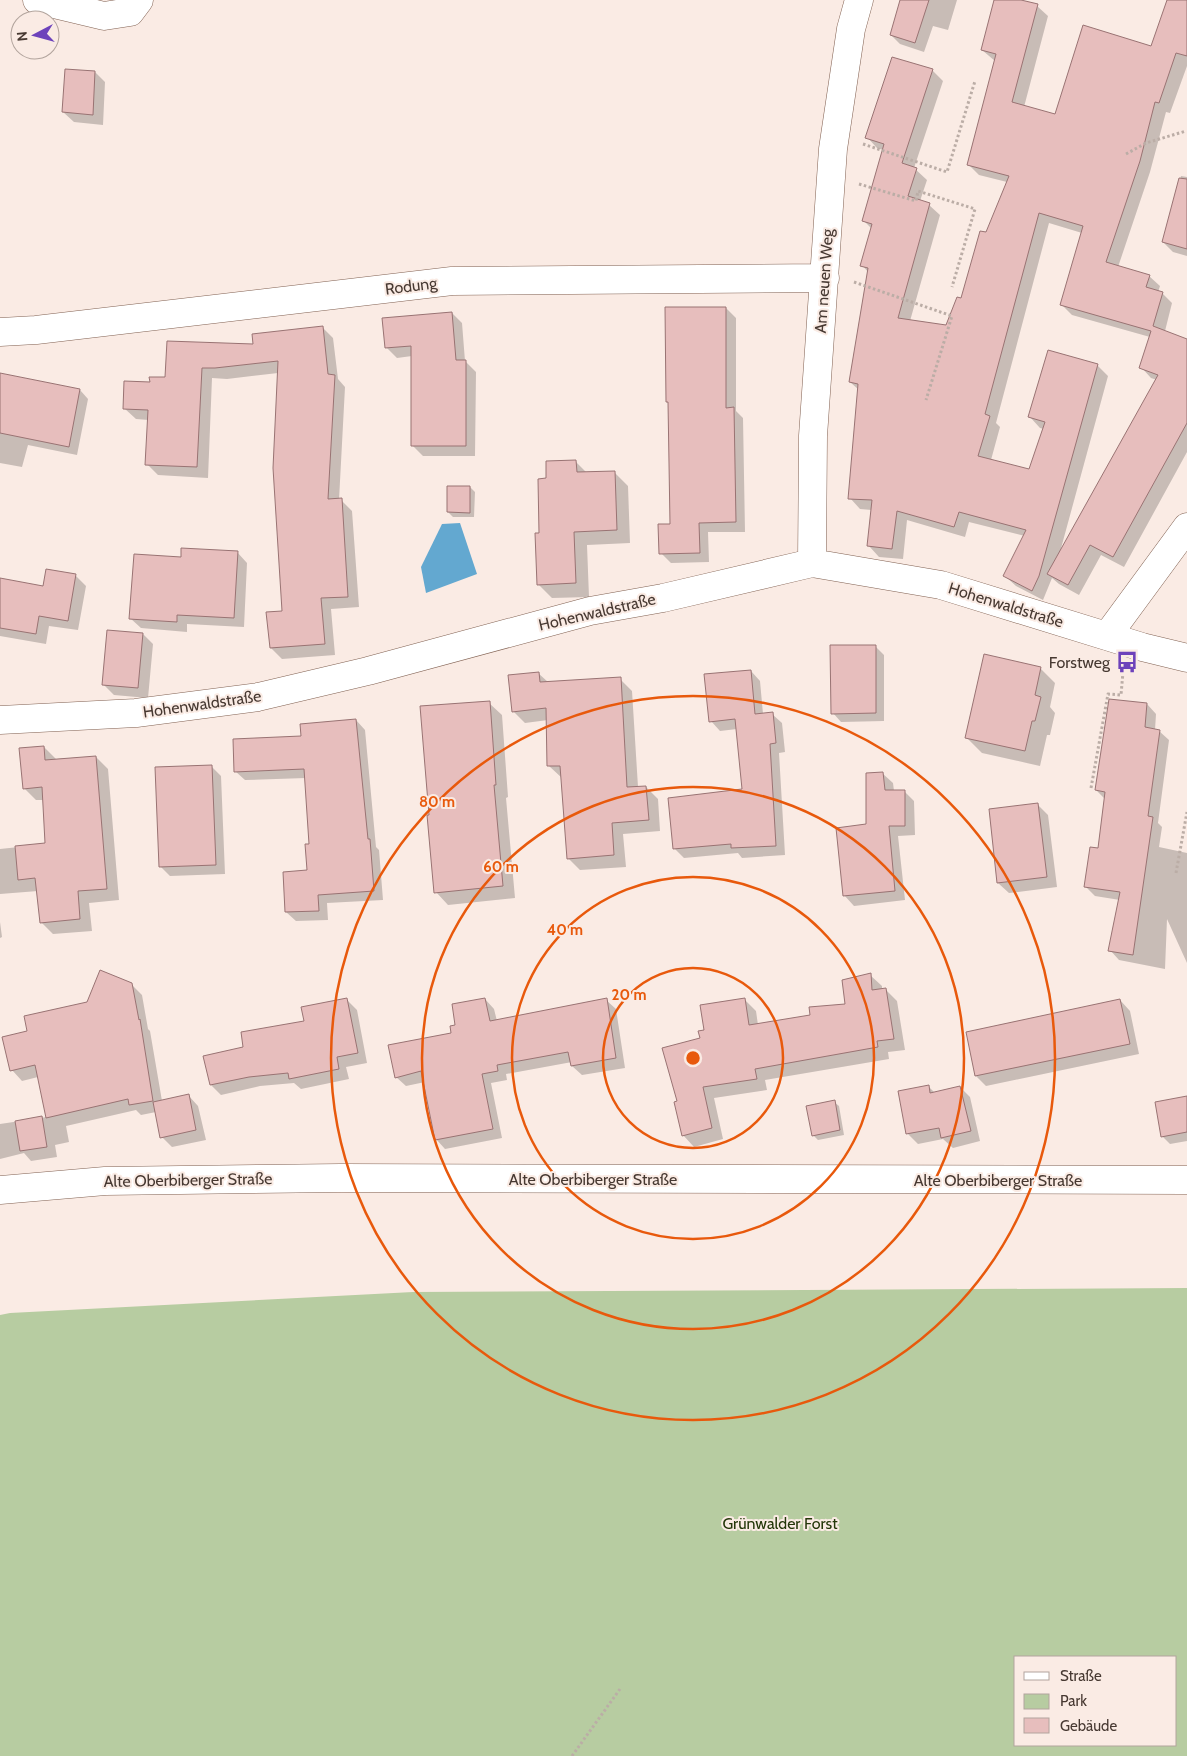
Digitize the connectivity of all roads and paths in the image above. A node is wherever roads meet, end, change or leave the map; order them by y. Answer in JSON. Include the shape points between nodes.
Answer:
{"nodes":[{"id":1,"x":37,"y":0,"type":"edge"},
{"id":2,"x":139,"y":0,"type":"edge"},
{"id":3,"x":859,"y":0,"type":"edge"},
{"id":4,"x":975,"y":81,"type":"dead end"},
{"id":5,"x":1186,"y":131,"type":"dead end"},
{"id":6,"x":834,"y":134,"type":"junction"},
{"id":7,"x":1126,"y":154,"type":"dead end"},
{"id":8,"x":832,"y":177,"type":"junction"},
{"id":9,"x":825,"y":275,"type":"junction"},
{"id":10,"x":952,"y":287,"type":"dead end"},
{"id":11,"x":0,"y":332,"type":"edge"},
{"id":12,"x":926,"y":400,"type":"dead end"},
{"id":13,"x":1187,"y":527,"type":"edge"},
{"id":14,"x":812,"y":563,"type":"junction"},
{"id":15,"x":1117,"y":639,"type":"junction"},
{"id":16,"x":1187,"y":658,"type":"edge"},
{"id":17,"x":0,"y":720,"type":"edge"},
{"id":18,"x":1091,"y":788,"type":"dead end"},
{"id":19,"x":1187,"y":812,"type":"edge"},
{"id":20,"x":1176,"y":873,"type":"dead end"},
{"id":21,"x":1187,"y":1180,"type":"edge"},
{"id":22,"x":0,"y":1190,"type":"edge"},
{"id":23,"x":620,"y":1689,"type":"dead end"},
{"id":24,"x":572,"y":1756,"type":"edge"}],
"edges":[{"from":1,"to":2,"type":"street","via":[[104,16],[130,12]]},
{"from":3,"to":6,"type":"street","name":"Am neuen Weg","via":[[851,29]]},
{"from":4,"to":6,"type":"path","via":[[947,172]]},
{"from":5,"to":7,"type":"path","via":[[1146,143]]},
{"from":6,"to":8,"type":"street","name":"Am neuen Weg"},
{"from":8,"to":9,"type":"street","name":"Am neuen Weg"},
{"from":8,"to":10,"type":"path","via":[[916,201],[918,190],[975,209]]},
{"from":9,"to":11,"type":"street","name":"Rodung","via":[[452,281]]},
{"from":9,"to":12,"type":"path","via":[[952,316]]},
{"from":9,"to":14,"type":"street","name":"Am neuen Weg","via":[[813,436]]},
{"from":13,"to":15,"type":"street"},
{"from":14,"to":15,"type":"street","name":"Hohenwaldstraße","via":[[941,585]]},
{"from":14,"to":17,"type":"street","name":"Hohenwaldstraße","via":[[662,598],[590,611],[258,697],[136,713]]},
{"from":15,"to":16,"type":"street","name":"Hohenwaldstraße"},
{"from":15,"to":18,"type":"path","via":[[1120,695],[1108,694]]},
{"from":19,"to":20,"type":"path"},
{"from":21,"to":22,"type":"street","name":"Alte Oberbiberger Straße","via":[[342,1178],[105,1181]]},
{"from":23,"to":24,"type":"path"}]}
